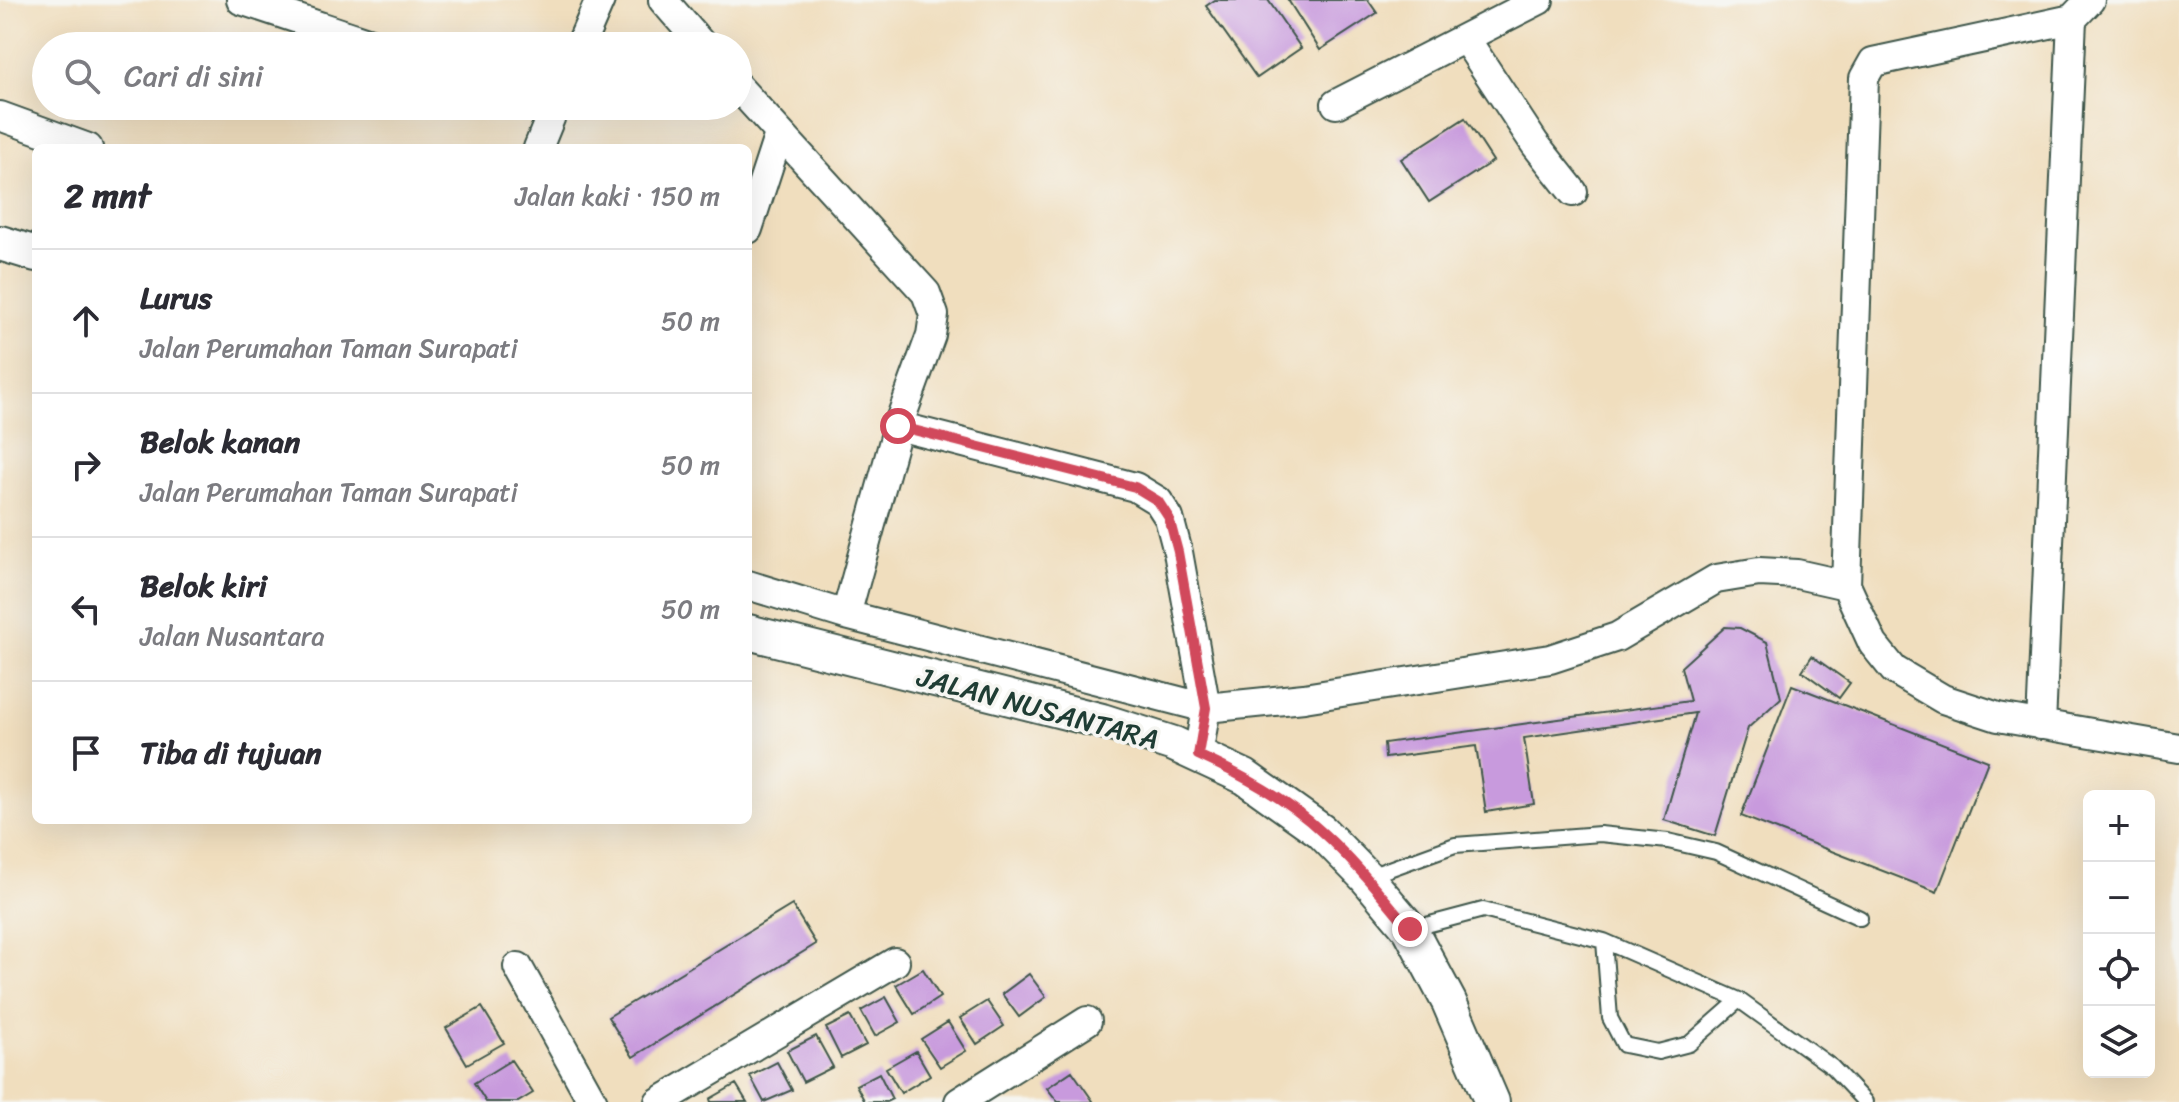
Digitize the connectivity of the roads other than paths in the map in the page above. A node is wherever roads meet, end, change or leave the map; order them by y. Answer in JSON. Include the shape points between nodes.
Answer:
{"nodes":[{"id":1,"x":241,"y":0,"type":"edge"},
{"id":2,"x":600,"y":0,"type":"edge"},
{"id":3,"x":663,"y":0,"type":"edge"},
{"id":4,"x":1539,"y":0,"type":"edge"},
{"id":5,"x":2081,"y":9,"type":"edge"},
{"id":6,"x":337,"y":32,"type":"edge"},
{"id":7,"x":586,"y":32,"type":"edge"},
{"id":8,"x":691,"y":32,"type":"edge"},
{"id":9,"x":1465,"y":38,"type":"junction"},
{"id":10,"x":752,"y":103,"type":"edge"},
{"id":11,"x":1336,"y":104,"type":"dead end"},
{"id":12,"x":0,"y":116,"type":"edge"},
{"id":13,"x":549,"y":120,"type":"edge"},
{"id":14,"x":779,"y":134,"type":"junction"},
{"id":15,"x":77,"y":144,"type":"edge"},
{"id":16,"x":540,"y":144,"type":"edge"},
{"id":17,"x":1573,"y":192,"type":"dead end"},
{"id":18,"x":752,"y":217,"type":"edge"},
{"id":19,"x":0,"y":243,"type":"edge"},
{"id":20,"x":32,"y":253,"type":"edge"},
{"id":21,"x":898,"y":426,"type":"junction"},
{"id":22,"x":1846,"y":585,"type":"junction"},
{"id":23,"x":752,"y":586,"type":"edge"},
{"id":24,"x":846,"y":615,"type":"junction"},
{"id":25,"x":752,"y":633,"type":"edge"},
{"id":26,"x":1206,"y":708,"type":"junction"},
{"id":27,"x":2041,"y":725,"type":"junction"},
{"id":28,"x":2179,"y":748,"type":"edge"},
{"id":29,"x":1198,"y":755,"type":"junction"},
{"id":30,"x":1366,"y":877,"type":"junction"},
{"id":31,"x":1860,"y":918,"type":"dead end"},
{"id":32,"x":1410,"y":929,"type":"junction"},
{"id":33,"x":1604,"y":941,"type":"junction"},
{"id":34,"x":895,"y":962,"type":"dead end"},
{"id":35,"x":518,"y":967,"type":"dead end"},
{"id":36,"x":1739,"y":1000,"type":"junction"},
{"id":37,"x":1087,"y":1021,"type":"dead end"},
{"id":38,"x":593,"y":1102,"type":"edge"},
{"id":39,"x":659,"y":1102,"type":"edge"},
{"id":40,"x":959,"y":1102,"type":"edge"},
{"id":41,"x":1492,"y":1102,"type":"edge"},
{"id":42,"x":1865,"y":1102,"type":"edge"}],
"edges":[{"from":1,"to":6,"type":"street"},
{"from":2,"to":7,"type":"street"},
{"from":3,"to":8,"type":"street"},
{"from":4,"to":9,"type":"street"},
{"from":5,"to":22,"type":"street","via":[[1873,62],[1864,78]]},
{"from":5,"to":27,"type":"street"},
{"from":9,"to":11,"type":"street"},
{"from":9,"to":17,"type":"street"},
{"from":10,"to":14,"type":"street"},
{"from":12,"to":15,"type":"street"},
{"from":13,"to":16,"type":"street"},
{"from":14,"to":18,"type":"street"},
{"from":14,"to":21,"type":"street","via":[[926,293],[934,315],[931,335]]},
{"from":19,"to":20,"type":"street"},
{"from":21,"to":24,"type":"street"},
{"from":21,"to":26,"type":"street","via":[[1135,487],[1158,501],[1169,518],[1178,552]]},
{"from":22,"to":26,"type":"street","via":[[1759,572],[1716,579],[1617,637],[1550,659]]},
{"from":22,"to":27,"type":"street","via":[[1873,644],[1894,670],[1943,699]]},
{"from":23,"to":24,"type":"street"},
{"from":24,"to":26,"type":"street"},
{"from":25,"to":29,"type":"street","name":"JALAN NUSANTARA","via":[[1102,721]]},
{"from":26,"to":29,"type":"street"},
{"from":27,"to":28,"type":"street"},
{"from":29,"to":30,"type":"street","name":"JALAN NUSANTARA","via":[[1245,777],[1289,807]]},
{"from":30,"to":31,"type":"lane","via":[[1455,845],[1600,834],[1716,852]]},
{"from":30,"to":32,"type":"street","name":"JALAN NUSANTARA"},
{"from":32,"to":33,"type":"lane","via":[[1483,910]]},
{"from":32,"to":41,"type":"street","name":"JALAN NUSANTARA"},
{"from":33,"to":36,"type":"lane"},
{"from":33,"to":36,"type":"lane","via":[[1610,1018],[1624,1045],[1658,1052],[1689,1044]]},
{"from":34,"to":39,"type":"street"},
{"from":35,"to":38,"type":"street"},
{"from":36,"to":42,"type":"lane","via":[[1832,1067]]},
{"from":37,"to":40,"type":"street"}]}
